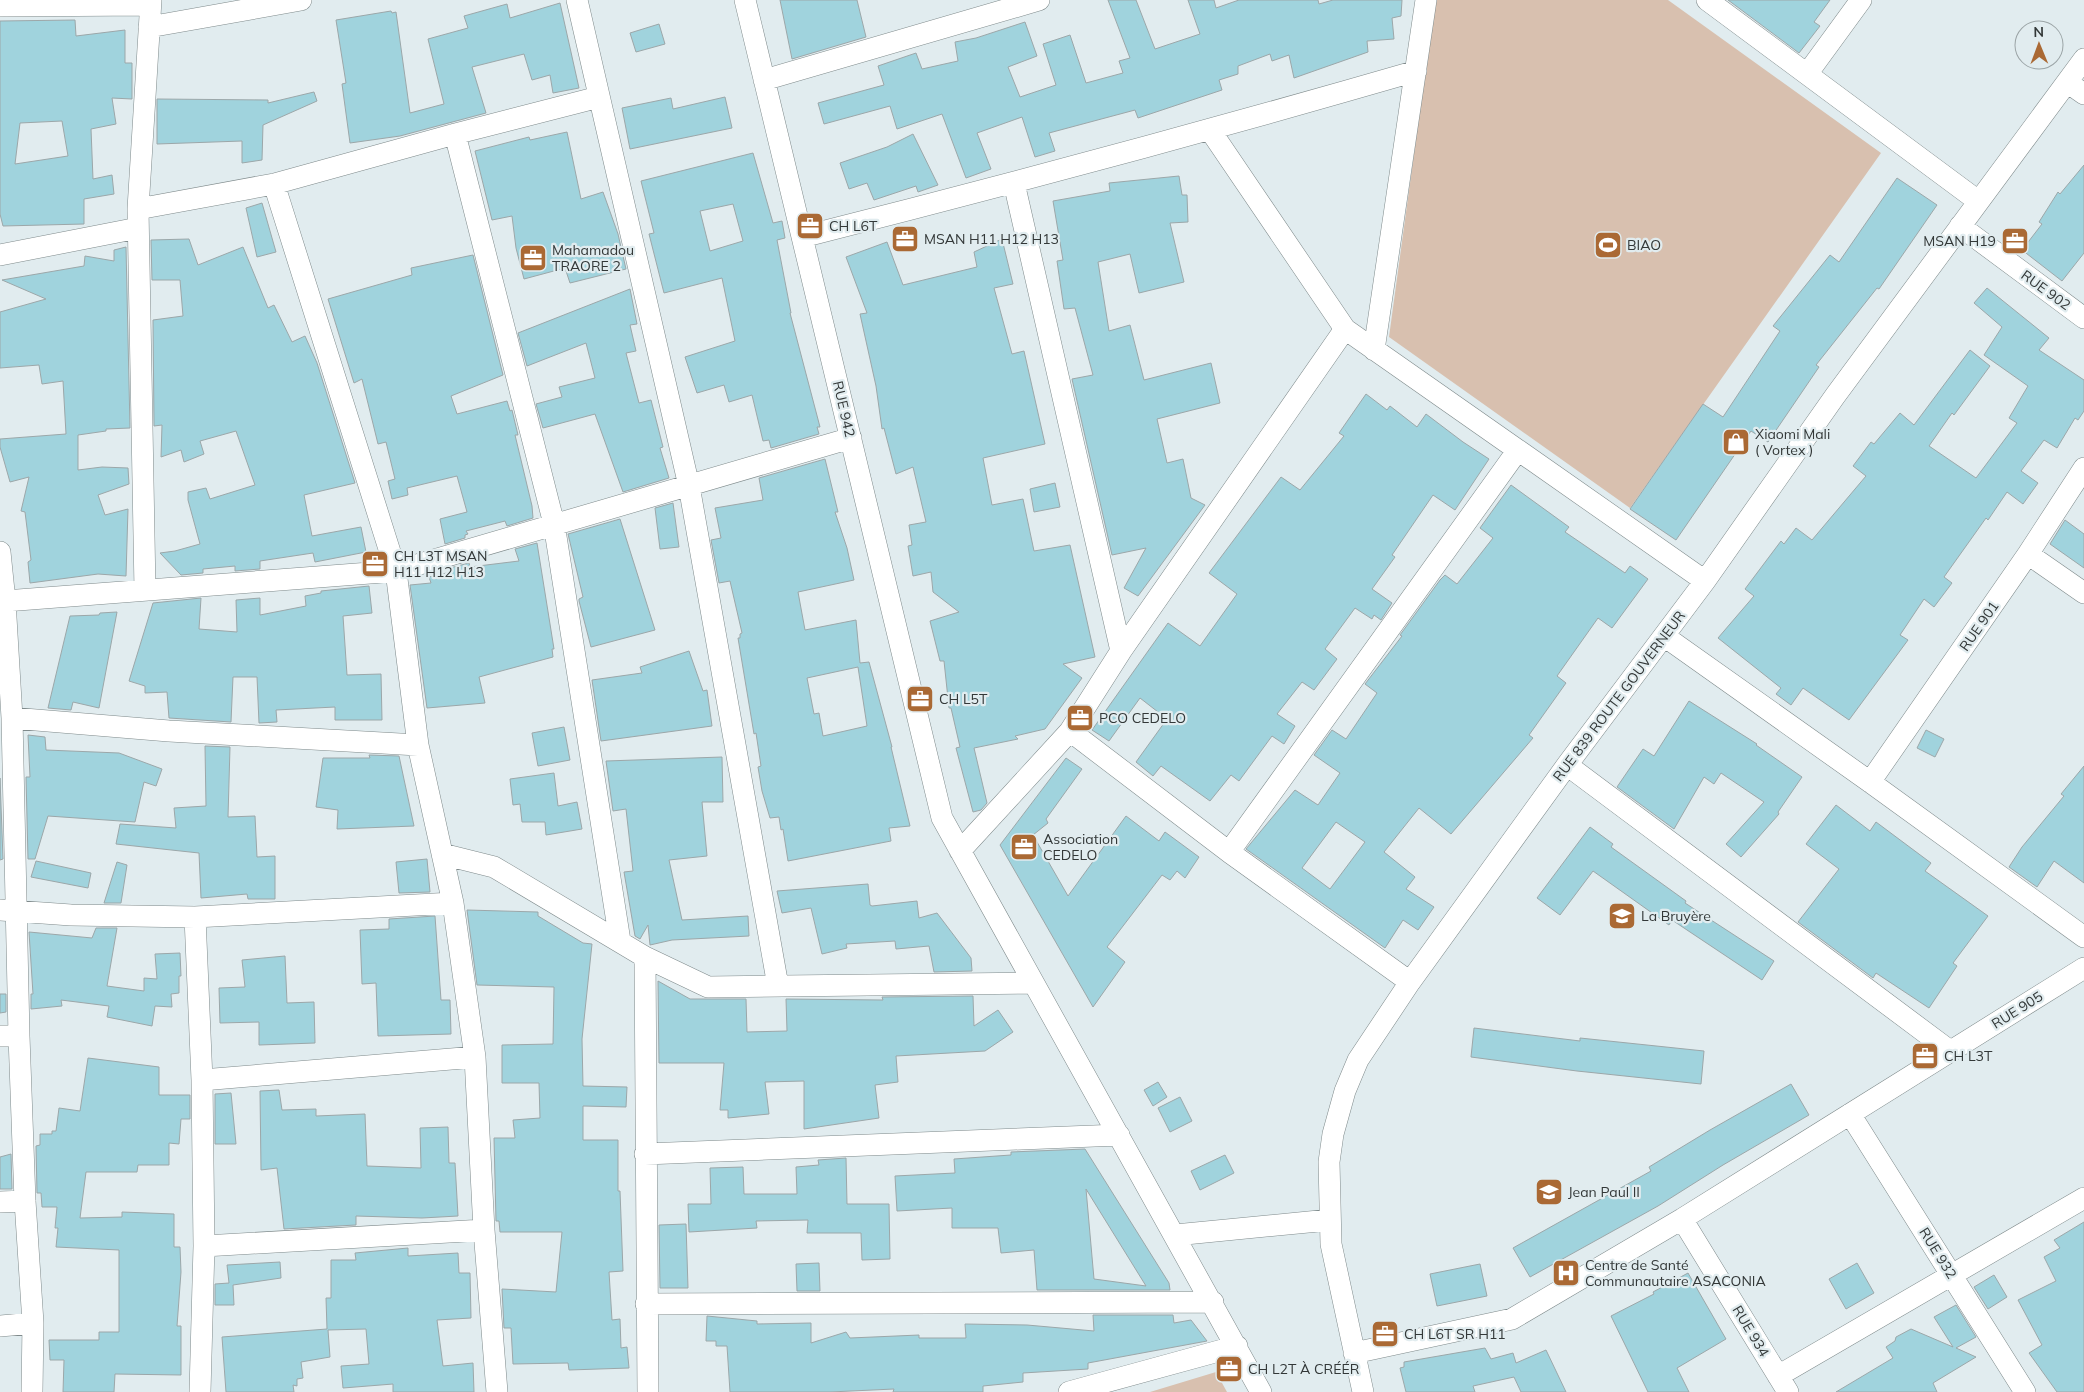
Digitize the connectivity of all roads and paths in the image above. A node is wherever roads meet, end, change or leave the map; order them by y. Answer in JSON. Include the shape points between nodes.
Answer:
{"nodes":[{"id":1,"x":302,"y":0,"type":"edge"},
{"id":2,"x":577,"y":0,"type":"edge"},
{"id":3,"x":745,"y":0,"type":"edge"},
{"id":4,"x":1038,"y":0,"type":"edge"},
{"id":5,"x":1426,"y":0,"type":"edge"},
{"id":6,"x":1707,"y":0,"type":"edge"},
{"id":7,"x":1860,"y":0,"type":"edge"},
{"id":8,"x":150,"y":3,"type":"edge"},
{"id":9,"x":0,"y":6,"type":"edge"},
{"id":10,"x":974,"y":9,"type":"edge"},
{"id":11,"x":149,"y":26,"type":"junction"},
{"id":12,"x":2084,"y":59,"type":"edge"},
{"id":13,"x":1416,"y":71,"type":"junction"},
{"id":14,"x":1807,"y":74,"type":"junction"},
{"id":15,"x":764,"y":80,"type":"junction"},
{"id":16,"x":2067,"y":82,"type":"junction"},
{"id":17,"x":2084,"y":94,"type":"edge"},
{"id":18,"x":599,"y":97,"type":"junction"},
{"id":19,"x":1210,"y":130,"type":"junction"},
{"id":20,"x":455,"y":134,"type":"junction"},
{"id":21,"x":1014,"y":183,"type":"junction"},
{"id":22,"x":274,"y":184,"type":"junction"},
{"id":23,"x":1978,"y":201,"type":"junction"},
{"id":24,"x":138,"y":218,"type":"junction"},
{"id":25,"x":1960,"y":226,"type":"junction"},
{"id":26,"x":802,"y":237,"type":"junction"},
{"id":27,"x":0,"y":255,"type":"edge"},
{"id":28,"x":2084,"y":318,"type":"edge"},
{"id":29,"x":1345,"y":329,"type":"junction"},
{"id":30,"x":1374,"y":350,"type":"junction"},
{"id":31,"x":850,"y":438,"type":"junction"},
{"id":32,"x":1518,"y":450,"type":"junction"},
{"id":33,"x":2084,"y":468,"type":"edge"},
{"id":34,"x":689,"y":486,"type":"junction"},
{"id":35,"x":554,"y":524,"type":"junction"},
{"id":36,"x":0,"y":552,"type":"edge"},
{"id":37,"x":2028,"y":554,"type":"junction"},
{"id":38,"x":396,"y":570,"type":"junction"},
{"id":39,"x":1705,"y":581,"type":"junction"},
{"id":40,"x":146,"y":590,"type":"junction"},
{"id":41,"x":2084,"y":593,"type":"edge"},
{"id":42,"x":5,"y":601,"type":"junction"},
{"id":43,"x":1664,"y":636,"type":"junction"},
{"id":44,"x":1121,"y":651,"type":"junction"},
{"id":45,"x":12,"y":718,"type":"junction"},
{"id":46,"x":1070,"y":731,"type":"junction"},
{"id":47,"x":418,"y":745,"type":"junction"},
{"id":48,"x":1567,"y":765,"type":"junction"},
{"id":49,"x":1870,"y":782,"type":"junction"},
{"id":50,"x":960,"y":852,"type":"junction"},
{"id":51,"x":1229,"y":852,"type":"junction"},
{"id":52,"x":442,"y":854,"type":"junction"},
{"id":53,"x":453,"y":903,"type":"junction"},
{"id":54,"x":8,"y":910,"type":"edge"},
{"id":55,"x":195,"y":917,"type":"junction"},
{"id":56,"x":2084,"y":937,"type":"edge"},
{"id":57,"x":620,"y":941,"type":"junction"},
{"id":58,"x":645,"y":957,"type":"junction"},
{"id":59,"x":2084,"y":968,"type":"edge"},
{"id":60,"x":1410,"y":982,"type":"junction"},
{"id":61,"x":1034,"y":983,"type":"junction"},
{"id":62,"x":778,"y":986,"type":"junction"},
{"id":63,"x":10,"y":1036,"type":"edge"},
{"id":64,"x":1950,"y":1051,"type":"junction"},
{"id":65,"x":474,"y":1057,"type":"junction"},
{"id":66,"x":202,"y":1080,"type":"junction"},
{"id":67,"x":1850,"y":1114,"type":"junction"},
{"id":68,"x":1119,"y":1135,"type":"junction"},
{"id":69,"x":645,"y":1154,"type":"junction"},
{"id":70,"x":2084,"y":1198,"type":"edge"},
{"id":71,"x":25,"y":1201,"type":"junction"},
{"id":72,"x":0,"y":1202,"type":"edge"},
{"id":73,"x":1682,"y":1219,"type":"junction"},
{"id":74,"x":1329,"y":1220,"type":"junction"},
{"id":75,"x":484,"y":1230,"type":"junction"},
{"id":76,"x":1175,"y":1235,"type":"junction"},
{"id":77,"x":204,"y":1246,"type":"junction"},
{"id":78,"x":1952,"y":1275,"type":"junction"},
{"id":79,"x":1212,"y":1302,"type":"junction"},
{"id":80,"x":646,"y":1304,"type":"junction"},
{"id":81,"x":32,"y":1323,"type":"junction"},
{"id":82,"x":0,"y":1326,"type":"edge"},
{"id":83,"x":1241,"y":1353,"type":"junction"},
{"id":84,"x":1354,"y":1353,"type":"junction"},
{"id":85,"x":1783,"y":1384,"type":"edge"},
{"id":86,"x":1358,"y":1388,"type":"edge"},
{"id":87,"x":32,"y":1392,"type":"edge"},
{"id":88,"x":200,"y":1392,"type":"edge"},
{"id":89,"x":497,"y":1392,"type":"edge"},
{"id":90,"x":648,"y":1392,"type":"edge"},
{"id":91,"x":1068,"y":1392,"type":"edge"},
{"id":92,"x":1262,"y":1392,"type":"edge"},
{"id":93,"x":1266,"y":1392,"type":"edge"},
{"id":94,"x":2025,"y":1392,"type":"edge"}],
"edges":[{"from":1,"to":11,"type":"street"},
{"from":2,"to":18,"type":"street"},
{"from":3,"to":15,"type":"street","name":"RUE 942"},
{"from":4,"to":10,"type":"street"},
{"from":5,"to":13,"type":"street"},
{"from":6,"to":14,"type":"street"},
{"from":7,"to":14,"type":"street"},
{"from":8,"to":9,"type":"street"},
{"from":8,"to":11,"type":"street"},
{"from":10,"to":15,"type":"street"},
{"from":11,"to":24,"type":"street"},
{"from":12,"to":16,"type":"street","name":"RUE 839 ROUTE GOUVERNEUR"},
{"from":13,"to":19,"type":"street"},
{"from":13,"to":30,"type":"street"},
{"from":14,"to":23,"type":"street"},
{"from":15,"to":26,"type":"street","name":"RUE 942"},
{"from":16,"to":17,"type":"street"},
{"from":16,"to":23,"type":"street","name":"RUE 839 ROUTE GOUVERNEUR"},
{"from":18,"to":20,"type":"street"},
{"from":18,"to":34,"type":"street"},
{"from":19,"to":21,"type":"street"},
{"from":19,"to":29,"type":"street"},
{"from":20,"to":22,"type":"street"},
{"from":20,"to":35,"type":"street"},
{"from":21,"to":26,"type":"street"},
{"from":21,"to":44,"type":"street"},
{"from":22,"to":24,"type":"street"},
{"from":22,"to":38,"type":"street"},
{"from":23,"to":25,"type":"street","name":"RUE 839 ROUTE GOUVERNEUR"},
{"from":24,"to":27,"type":"street"},
{"from":24,"to":40,"type":"street"},
{"from":25,"to":28,"type":"street","name":"RUE 902"},
{"from":25,"to":39,"type":"street","name":"RUE 839 ROUTE GOUVERNEUR"},
{"from":26,"to":31,"type":"street","name":"RUE 942"},
{"from":29,"to":30,"type":"street"},
{"from":29,"to":44,"type":"street"},
{"from":30,"to":32,"type":"street"},
{"from":31,"to":34,"type":"street"},
{"from":31,"to":50,"type":"street","name":"RUE 942","via":[[942,818]]},
{"from":32,"to":39,"type":"street"},
{"from":32,"to":51,"type":"street"},
{"from":33,"to":37,"type":"street","name":"RUE 901"},
{"from":34,"to":35,"type":"street"},
{"from":34,"to":62,"type":"street"},
{"from":35,"to":38,"type":"street"},
{"from":35,"to":57,"type":"street"},
{"from":36,"to":42,"type":"street"},
{"from":37,"to":41,"type":"street"},
{"from":37,"to":49,"type":"street","name":"RUE 901"},
{"from":38,"to":40,"type":"street"},
{"from":38,"to":47,"type":"street"},
{"from":39,"to":43,"type":"street","name":"RUE 839 ROUTE GOUVERNEUR"},
{"from":40,"to":42,"type":"street"},
{"from":42,"to":45,"type":"street"},
{"from":43,"to":48,"type":"street","name":"RUE 839 ROUTE GOUVERNEUR"},
{"from":43,"to":49,"type":"street"},
{"from":44,"to":46,"type":"street"},
{"from":45,"to":47,"type":"street","via":[[169,731]]},
{"from":45,"to":54,"type":"street"},
{"from":46,"to":50,"type":"street"},
{"from":46,"to":51,"type":"street"},
{"from":47,"to":52,"type":"street"},
{"from":48,"to":60,"type":"street","name":"RUE 839 ROUTE GOUVERNEUR"},
{"from":48,"to":64,"type":"street"},
{"from":49,"to":56,"type":"street"},
{"from":50,"to":61,"type":"street","name":"RUE 942"},
{"from":51,"to":60,"type":"street"},
{"from":52,"to":53,"type":"street"},
{"from":52,"to":57,"type":"street","via":[[494,867]]},
{"from":53,"to":55,"type":"street"},
{"from":53,"to":65,"type":"street"},
{"from":54,"to":55,"type":"street","via":[[71,915]]},
{"from":54,"to":63,"type":"street"},
{"from":55,"to":66,"type":"street"},
{"from":57,"to":58,"type":"street"},
{"from":58,"to":62,"type":"street","via":[[708,987]]},
{"from":58,"to":69,"type":"street"},
{"from":59,"to":64,"type":"street","name":"RUE 905"},
{"from":60,"to":74,"type":"street","name":"RUE 839 ROUTE GOUVERNEUR","via":[[1358,1060],[1345,1091],[1329,1162]]},
{"from":61,"to":62,"type":"street"},
{"from":61,"to":68,"type":"street","name":"RUE 942"},
{"from":63,"to":71,"type":"street"},
{"from":64,"to":67,"type":"street","name":"RUE 905"},
{"from":65,"to":66,"type":"street"},
{"from":65,"to":75,"type":"street"},
{"from":66,"to":77,"type":"street"},
{"from":67,"to":73,"type":"street","name":"RUE 905"},
{"from":67,"to":78,"type":"street","name":"RUE 932"},
{"from":68,"to":69,"type":"street"},
{"from":68,"to":76,"type":"street","name":"RUE 942"},
{"from":69,"to":80,"type":"street"},
{"from":70,"to":78,"type":"street"},
{"from":71,"to":72,"type":"street"},
{"from":71,"to":81,"type":"street"},
{"from":73,"to":84,"type":"street","name":"RUE 905","via":[[1512,1319]]},
{"from":73,"to":85,"type":"street","name":"RUE 934"},
{"from":74,"to":76,"type":"street"},
{"from":74,"to":84,"type":"street","name":"RUE 839 ROUTE GOUVERNEUR"},
{"from":75,"to":77,"type":"street"},
{"from":75,"to":89,"type":"street"},
{"from":76,"to":79,"type":"street","name":"RUE 942"},
{"from":77,"to":88,"type":"street"},
{"from":78,"to":85,"type":"street"},
{"from":78,"to":94,"type":"street","name":"RUE 932"},
{"from":79,"to":80,"type":"street"},
{"from":79,"to":83,"type":"street","name":"RUE 942"},
{"from":80,"to":90,"type":"street"},
{"from":81,"to":82,"type":"street"},
{"from":81,"to":87,"type":"street"},
{"from":83,"to":91,"type":"street"},
{"from":83,"to":92,"type":"street"},
{"from":83,"to":93,"type":"street"},
{"from":84,"to":86,"type":"street","name":"RUE 839 ROUTE GOUVERNEUR"}]}
